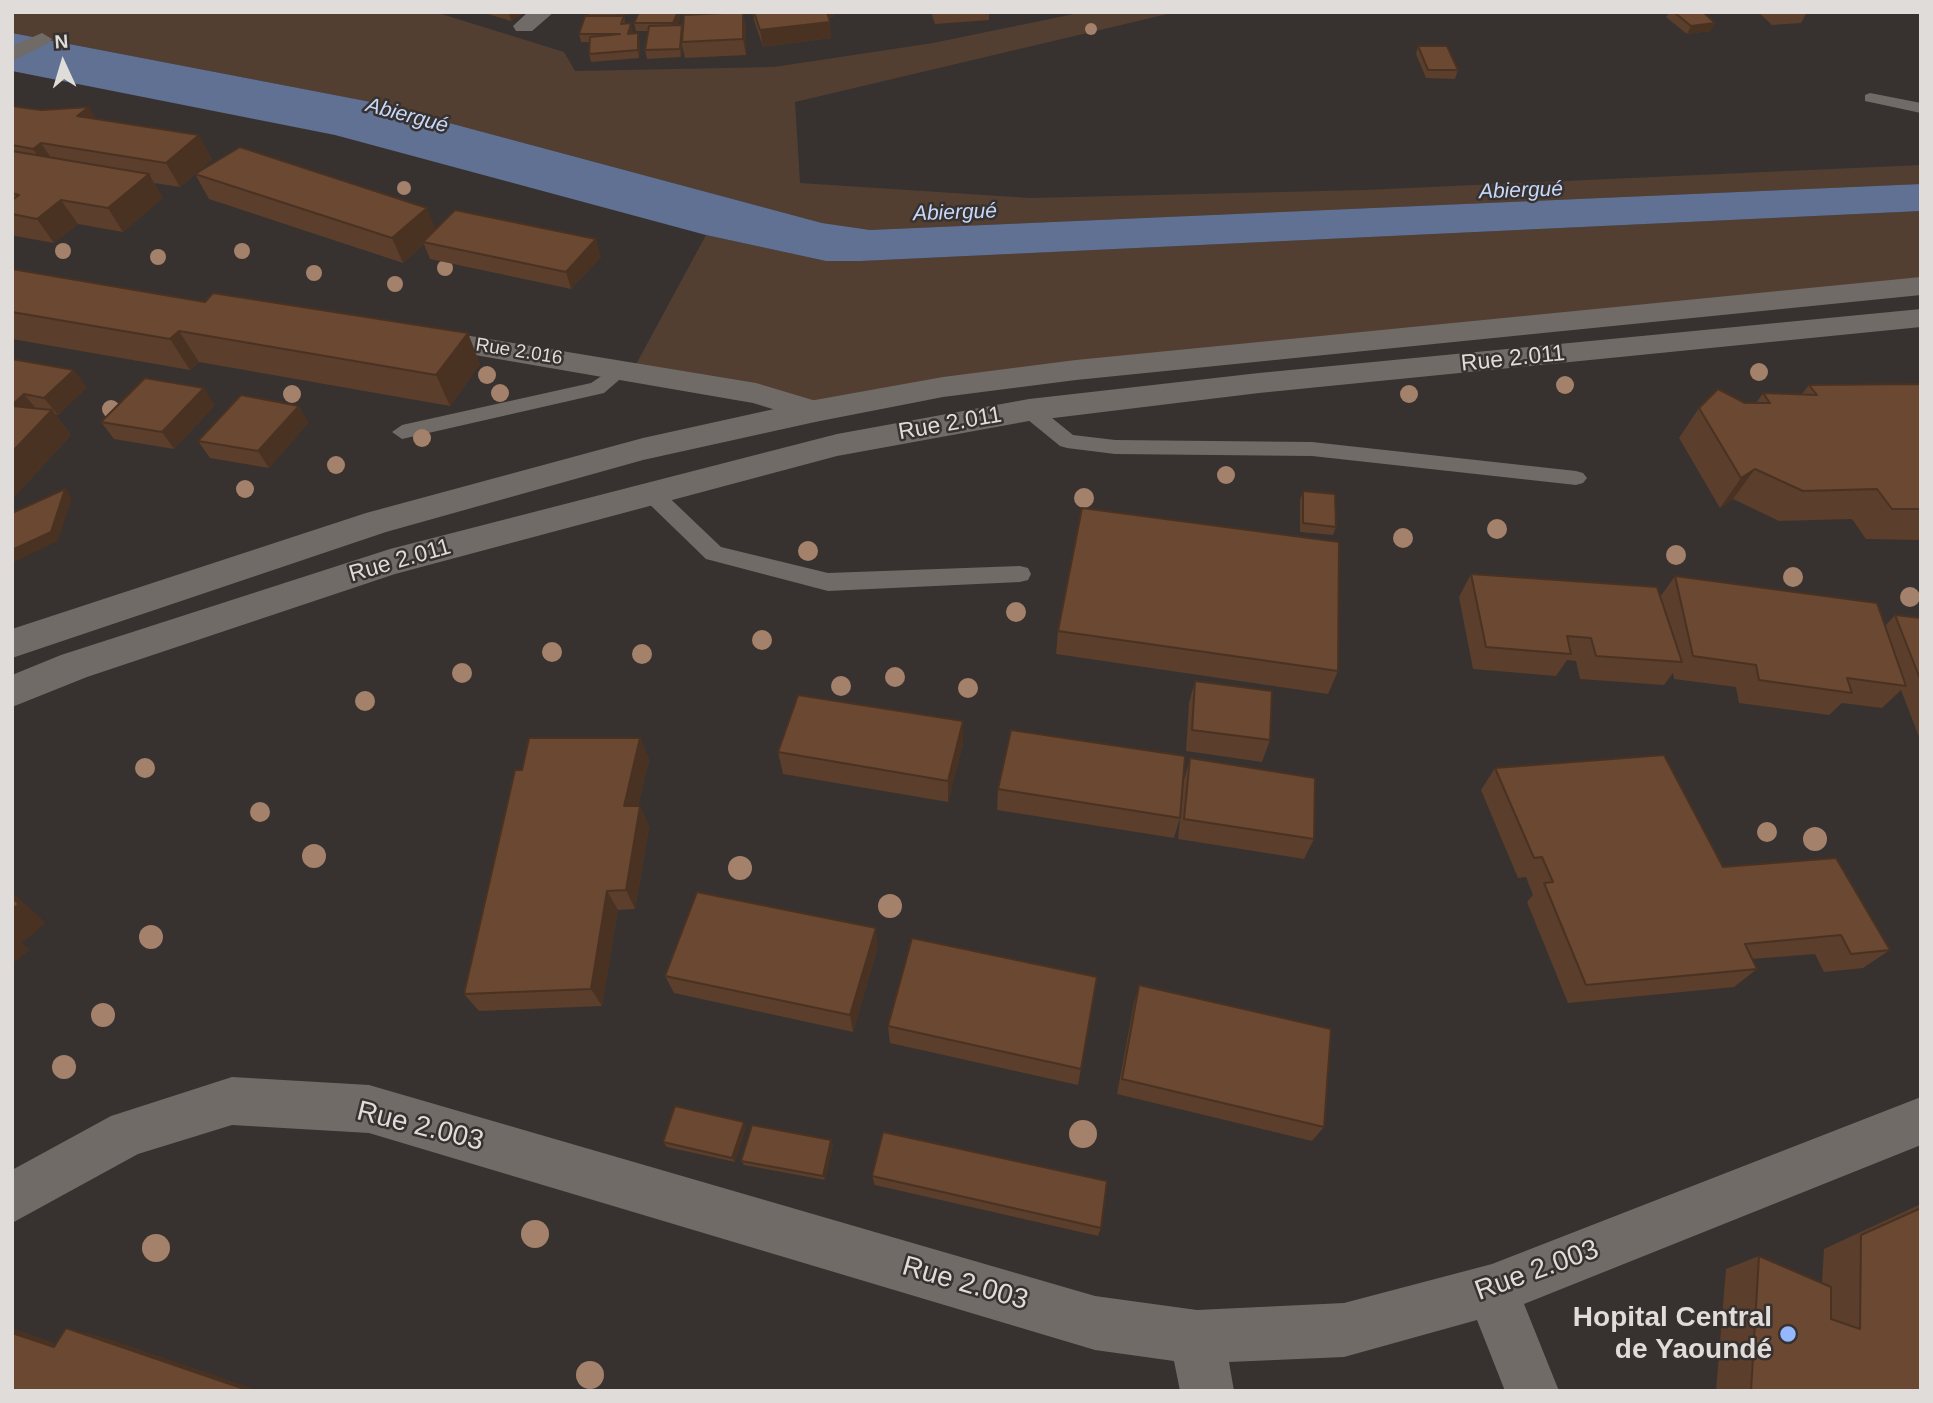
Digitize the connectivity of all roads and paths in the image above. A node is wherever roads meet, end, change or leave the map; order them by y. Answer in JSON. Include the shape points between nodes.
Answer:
{"nodes":[{"id":1,"x":543,"y":12,"type":"edge"},
{"id":2,"x":524,"y":26,"type":"dead end"},
{"id":3,"x":42,"y":38,"type":"dead end"},
{"id":4,"x":12,"y":55,"type":"edge"},
{"id":5,"x":1870,"y":98,"type":"dead end"},
{"id":6,"x":1921,"y":108,"type":"edge"},
{"id":7,"x":1921,"y":286,"type":"edge"},
{"id":8,"x":1921,"y":318,"type":"edge"},
{"id":9,"x":393,"y":332,"type":"edge"},
{"id":10,"x":623,"y":368,"type":"junction"},
{"id":11,"x":1029,"y":410,"type":"junction"},
{"id":12,"x":815,"y":411,"type":"junction"},
{"id":13,"x":402,"y":432,"type":"dead end"},
{"id":14,"x":1577,"y":478,"type":"dead end"},
{"id":15,"x":650,"y":492,"type":"junction"},
{"id":16,"x":1020,"y":574,"type":"dead end"},
{"id":17,"x":12,"y":645,"type":"edge"},
{"id":18,"x":12,"y":692,"type":"edge"},
{"id":19,"x":1921,"y":1121,"type":"edge"},
{"id":20,"x":12,"y":1198,"type":"edge"},
{"id":21,"x":1492,"y":1290,"type":"junction"},
{"id":22,"x":1197,"y":1337,"type":"junction"},
{"id":23,"x":1207,"y":1391,"type":"edge"},
{"id":24,"x":1532,"y":1391,"type":"edge"}],
"edges":[{"from":1,"to":2,"type":"street"},
{"from":3,"to":4,"type":"street"},
{"from":5,"to":6,"type":"lane"},
{"from":7,"to":12,"type":"street","name":"Rue 2.011","via":[[1076,370],[943,387]]},
{"from":8,"to":11,"type":"street","name":"Rue 2.011"},
{"from":9,"to":10,"type":"street","name":"Rue 2.016"},
{"from":10,"to":12,"type":"street","name":"Rue 2.016","via":[[756,393]]},
{"from":10,"to":13,"type":"lane","via":[[597,388]]},
{"from":11,"to":14,"type":"lane","via":[[1067,441],[1115,447],[1312,449]]},
{"from":11,"to":15,"type":"street","name":"Rue 2.011","via":[[837,445]]},
{"from":12,"to":17,"type":"street","name":"Rue 2.011","via":[[643,449],[378,522]]},
{"from":15,"to":16,"type":"lane","via":[[713,553],[828,582]]},
{"from":15,"to":18,"type":"street","name":"Rue 2.011","via":[[390,562],[74,666]]},
{"from":19,"to":21,"type":"street","name":"Rue 2.003"},
{"from":20,"to":22,"type":"street","name":"Rue 2.003","via":[[128,1133],[232,1101],[369,1109],[1095,1323]]},
{"from":21,"to":22,"type":"street","name":"Rue 2.003","via":[[1344,1330]]},
{"from":21,"to":24,"type":"street"},
{"from":22,"to":23,"type":"street"}]}
